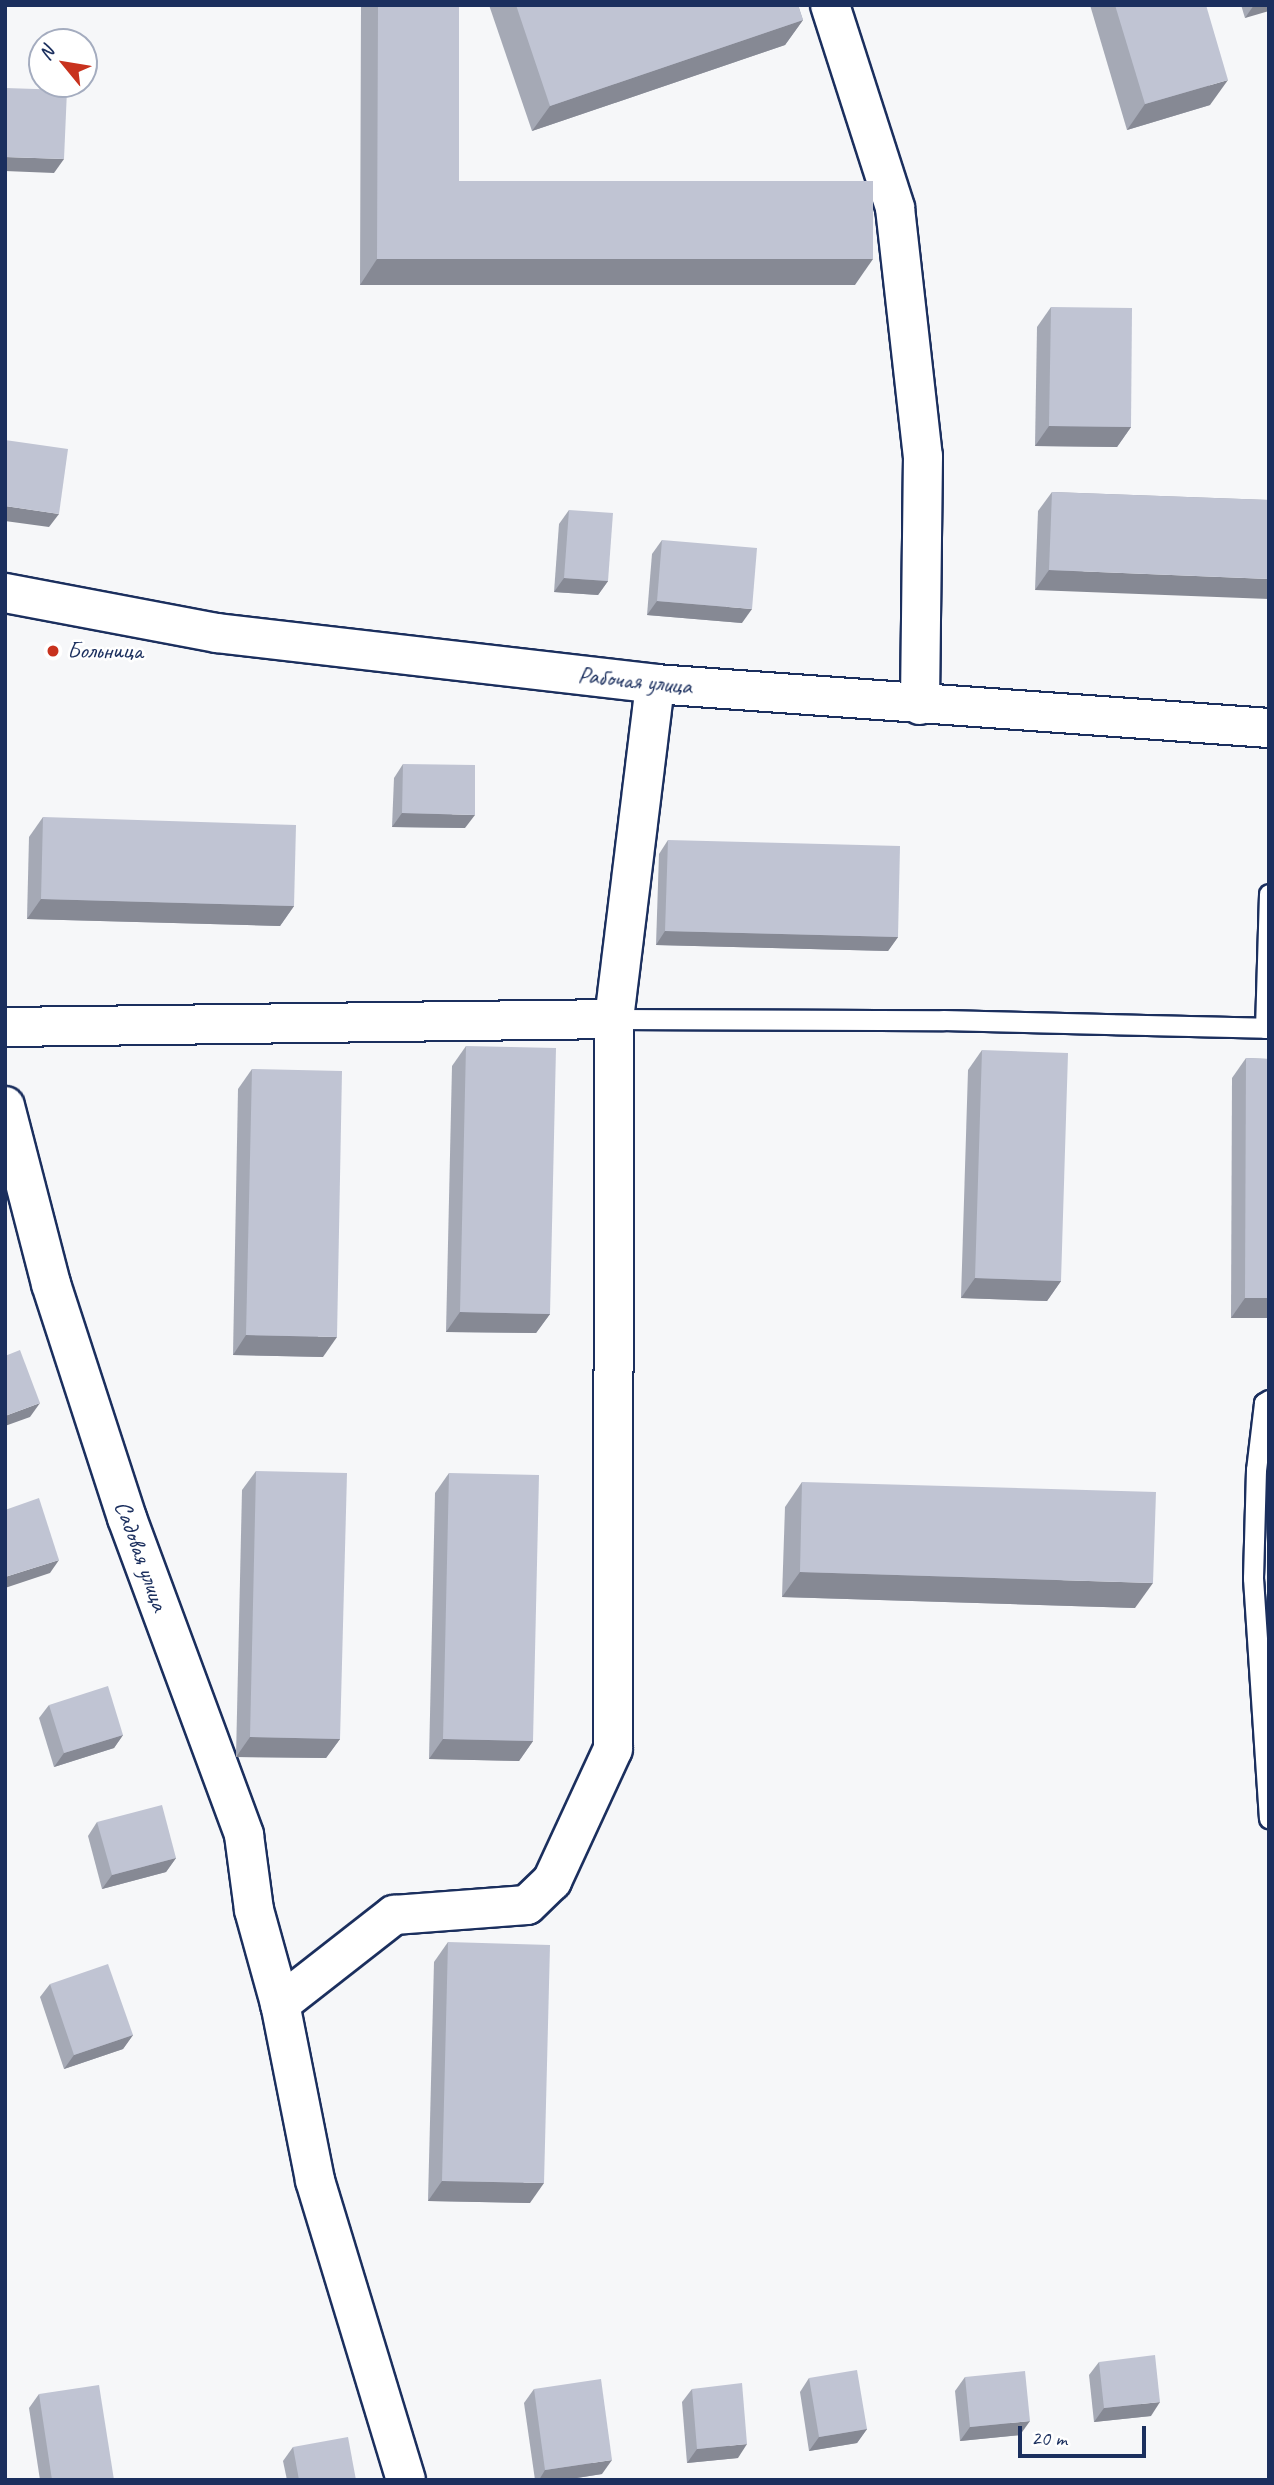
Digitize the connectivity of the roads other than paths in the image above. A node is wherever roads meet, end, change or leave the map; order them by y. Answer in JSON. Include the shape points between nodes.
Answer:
{"nodes":[{"id":1,"x":830,"y":5,"type":"edge"},
{"id":2,"x":5,"y":593,"type":"edge"},
{"id":3,"x":655,"y":684,"type":"junction"},
{"id":4,"x":920,"y":705,"type":"junction"},
{"id":5,"x":1269,"y":728,"type":"edge"},
{"id":6,"x":1269,"y":894,"type":"edge"},
{"id":7,"x":614,"y":1019,"type":"junction"},
{"id":8,"x":5,"y":1027,"type":"edge"},
{"id":9,"x":1267,"y":1028,"type":"edge"},
{"id":10,"x":5,"y":1106,"type":"edge"},
{"id":11,"x":1269,"y":1400,"type":"edge"},
{"id":12,"x":1269,"y":1818,"type":"edge"},
{"id":13,"x":280,"y":2004,"type":"junction"},
{"id":14,"x":406,"y":2480,"type":"edge"}],
"edges":[{"from":1,"to":4,"type":"street","via":[[895,208],[923,456]]},
{"from":2,"to":3,"type":"street","name":"Рабочая улица","via":[[217,633]]},
{"from":3,"to":4,"type":"street","name":"Рабочая улица"},
{"from":3,"to":7,"type":"street"},
{"from":4,"to":5,"type":"street","name":"Рабочая улица"},
{"from":6,"to":9,"type":"lane"},
{"from":7,"to":8,"type":"street"},
{"from":7,"to":9,"type":"lane","via":[[943,1020]]},
{"from":7,"to":13,"type":"street","via":[[613,1749],[552,1881],[527,1905],[394,1915]]},
{"from":10,"to":13,"type":"street","name":"Садовая улица","via":[[51,1284],[127,1518],[244,1835],[254,1910]]},
{"from":11,"to":12,"type":"lane","via":[[1264,1404],[1256,1470],[1253,1578]]},
{"from":13,"to":14,"type":"street","name":"Садовая улица","via":[[315,2180]]}]}
